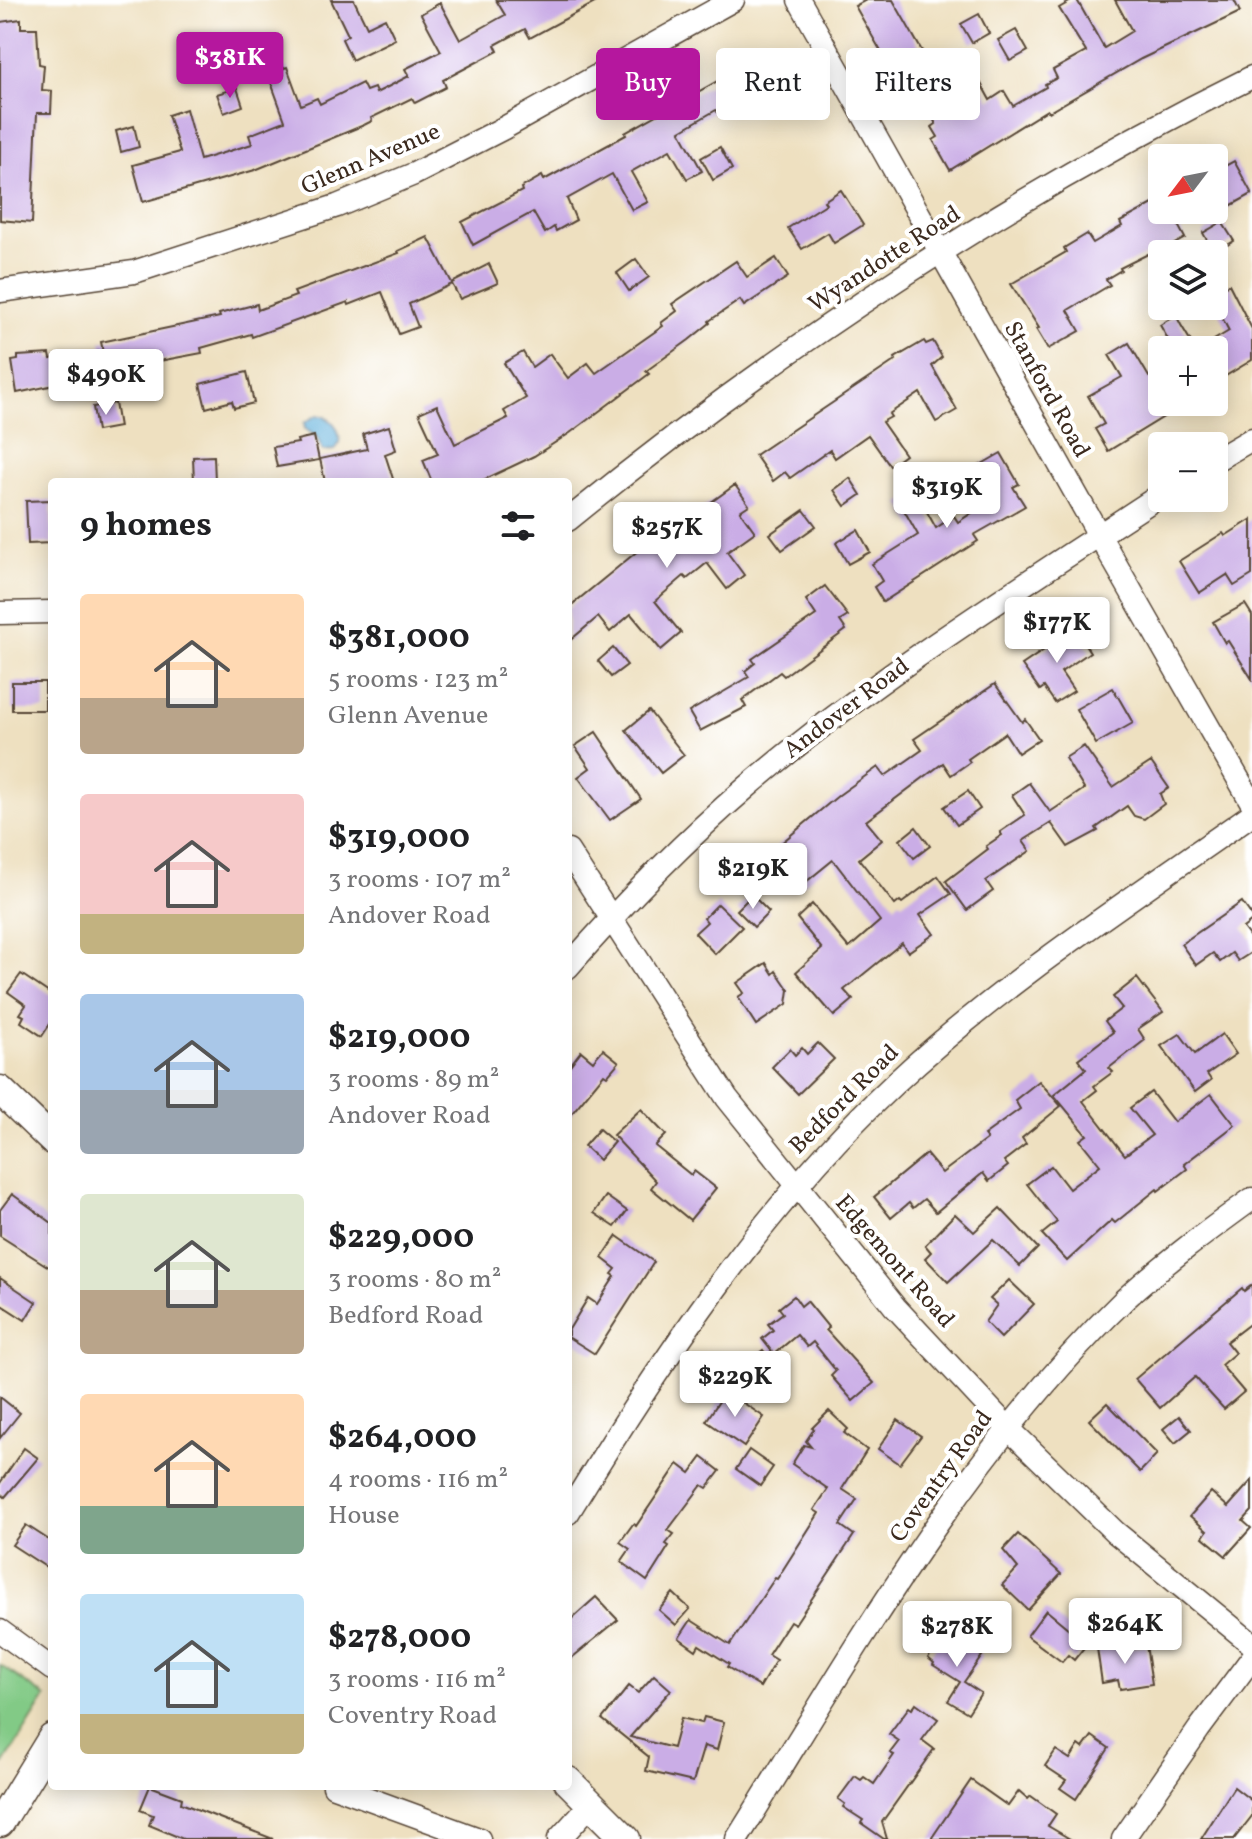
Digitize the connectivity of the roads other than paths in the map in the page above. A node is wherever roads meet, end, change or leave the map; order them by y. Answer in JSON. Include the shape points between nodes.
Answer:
{"nodes":[{"id":1,"x":733,"y":0,"type":"edge"},
{"id":2,"x":799,"y":0,"type":"edge"},
{"id":3,"x":1252,"y":77,"type":"edge"},
{"id":4,"x":940,"y":254,"type":"junction"},
{"id":5,"x":0,"y":291,"type":"edge"},
{"id":6,"x":1252,"y":439,"type":"edge"},
{"id":7,"x":1228,"y":453,"type":"edge"},
{"id":8,"x":1148,"y":503,"type":"edge"},
{"id":9,"x":572,"y":517,"type":"edge"},
{"id":10,"x":1099,"y":535,"type":"junction"},
{"id":11,"x":48,"y":612,"type":"edge"},
{"id":12,"x":0,"y":613,"type":"edge"},
{"id":13,"x":1252,"y":803,"type":"edge"},
{"id":14,"x":1252,"y":814,"type":"edge"},
{"id":15,"x":572,"y":857,"type":"edge"},
{"id":16,"x":611,"y":920,"type":"junction"},
{"id":17,"x":572,"y":963,"type":"edge"},
{"id":18,"x":0,"y":1090,"type":"edge"},
{"id":19,"x":48,"y":1136,"type":"edge"},
{"id":20,"x":796,"y":1186,"type":"junction"},
{"id":21,"x":1252,"y":1199,"type":"edge"},
{"id":22,"x":1009,"y":1429,"type":"junction"},
{"id":23,"x":572,"y":1506,"type":"edge"},
{"id":24,"x":0,"y":1631,"type":"edge"},
{"id":25,"x":1252,"y":1644,"type":"edge"},
{"id":26,"x":1252,"y":1658,"type":"edge"},
{"id":27,"x":48,"y":1666,"type":"edge"},
{"id":28,"x":48,"y":1745,"type":"edge"},
{"id":29,"x":572,"y":1785,"type":"edge"},
{"id":30,"x":345,"y":1790,"type":"edge"},
{"id":31,"x":590,"y":1805,"type":"junction"},
{"id":32,"x":0,"y":1823,"type":"edge"},
{"id":33,"x":479,"y":1839,"type":"edge"},
{"id":34,"x":559,"y":1839,"type":"edge"},
{"id":35,"x":626,"y":1839,"type":"edge"},
{"id":36,"x":737,"y":1839,"type":"edge"},
{"id":37,"x":1123,"y":1839,"type":"edge"}],
"edges":[{"from":1,"to":5,"type":"street","name":"Glenn Avenue","via":[[504,128],[337,206],[134,272]]},
{"from":2,"to":4,"type":"street","name":"Stanford Road"},
{"from":3,"to":4,"type":"street","name":"Wyandotte Road","via":[[1090,162]]},
{"from":4,"to":9,"type":"street","name":"Wyandotte Road","via":[[832,323]]},
{"from":4,"to":10,"type":"street","name":"Stanford Road"},
{"from":6,"to":7,"type":"street"},
{"from":8,"to":10,"type":"street","name":"Andover Road"},
{"from":10,"to":13,"type":"street","name":"Stanford Road"},
{"from":10,"to":16,"type":"street","name":"Andover Road","via":[[915,658],[797,746],[690,838]]},
{"from":11,"to":12,"type":"street"},
{"from":14,"to":20,"type":"street","name":"Bedford Road","via":[[985,1005],[894,1084]]},
{"from":15,"to":16,"type":"street","name":"Edgemont Road"},
{"from":16,"to":17,"type":"street","name":"Andover Road"},
{"from":16,"to":20,"type":"street","name":"Edgemont Road","via":[[727,1098]]},
{"from":18,"to":19,"type":"street"},
{"from":20,"to":22,"type":"street","name":"Edgemont Road","via":[[895,1307]]},
{"from":20,"to":23,"type":"street","name":"Bedford Road","via":[[691,1322]]},
{"from":21,"to":22,"type":"street","name":"Coventry Road","via":[[1125,1300]]},
{"from":22,"to":25,"type":"street","name":"Edgemont Road","via":[[1115,1532]]},
{"from":22,"to":36,"type":"street","name":"Coventry Road","via":[[897,1584]]},
{"from":24,"to":27,"type":"street"},
{"from":26,"to":37,"type":"street"},
{"from":28,"to":32,"type":"street"},
{"from":29,"to":31,"type":"street"},
{"from":30,"to":33,"type":"street"},
{"from":31,"to":34,"type":"street"},
{"from":31,"to":35,"type":"street"}]}
